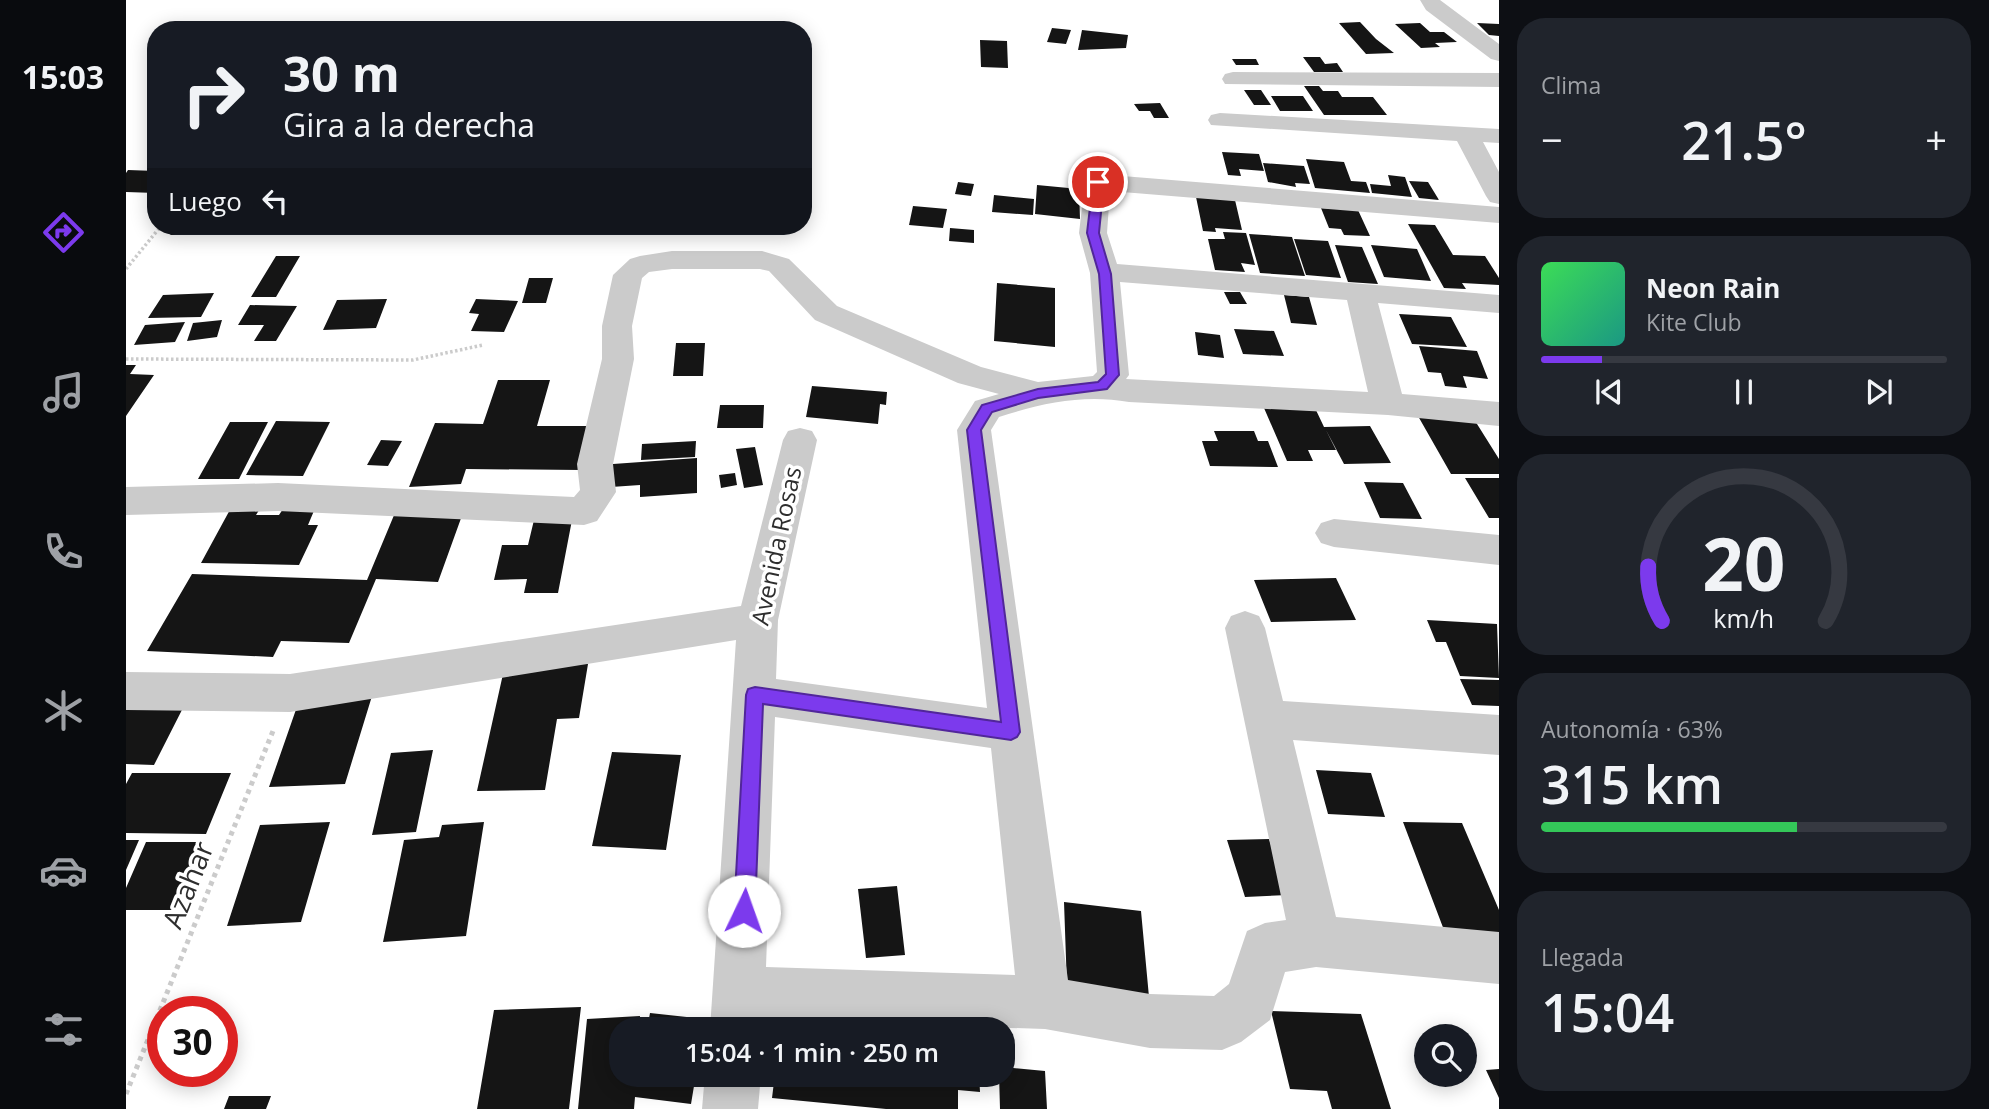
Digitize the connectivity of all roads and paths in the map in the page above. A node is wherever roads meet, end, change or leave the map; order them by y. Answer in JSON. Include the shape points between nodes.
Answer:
{"nodes":[{"id":1,"x":1430,"y":0,"type":"edge"},
{"id":2,"x":1499,"y":54,"type":"edge"},
{"id":3,"x":1233,"y":79,"type":"dead end"},
{"id":4,"x":1499,"y":80,"type":"edge"},
{"id":5,"x":1220,"y":120,"type":"dead end"},
{"id":6,"x":1466,"y":134,"type":"junction"},
{"id":7,"x":1499,"y":136,"type":"edge"},
{"id":8,"x":1499,"y":196,"type":"edge"},
{"id":9,"x":1499,"y":215,"type":"edge"},
{"id":10,"x":154,"y":235,"type":"edge"},
{"id":11,"x":126,"y":268,"type":"edge"},
{"id":12,"x":1105,"y":274,"type":"junction"},
{"id":13,"x":1362,"y":294,"type":"junction"},
{"id":14,"x":1499,"y":304,"type":"edge"},
{"id":15,"x":483,"y":345,"type":"dead end"},
{"id":16,"x":126,"y":359,"type":"edge"},
{"id":17,"x":1102,"y":386,"type":"junction"},
{"id":18,"x":1038,"y":393,"type":"junction"},
{"id":19,"x":1388,"y":404,"type":"junction"},
{"id":20,"x":1499,"y":414,"type":"edge"},
{"id":21,"x":800,"y":440,"type":"dead end"},
{"id":22,"x":126,"y":501,"type":"edge"},
{"id":23,"x":1334,"y":533,"type":"dead end"},
{"id":24,"x":1499,"y":550,"type":"edge"},
{"id":25,"x":758,"y":620,"type":"junction"},
{"id":26,"x":1245,"y":628,"type":"dead end"},
{"id":27,"x":126,"y":691,"type":"edge"},
{"id":28,"x":290,"y":693,"type":"junction"},
{"id":29,"x":755,"y":695,"type":"junction"},
{"id":30,"x":1266,"y":719,"type":"junction"},
{"id":31,"x":1011,"y":732,"type":"junction"},
{"id":32,"x":1499,"y":735,"type":"edge"},
{"id":33,"x":1316,"y":941,"type":"junction"},
{"id":34,"x":1499,"y":958,"type":"edge"},
{"id":35,"x":1045,"y":1002,"type":"junction"},
{"id":36,"x":739,"y":1011,"type":"edge"},
{"id":37,"x":732,"y":1087,"type":"edge"},
{"id":38,"x":126,"y":1094,"type":"edge"},
{"id":39,"x":730,"y":1109,"type":"edge"}],
"edges":[{"from":1,"to":2,"type":"street"},
{"from":3,"to":4,"type":"street"},
{"from":5,"to":6,"type":"street"},
{"from":6,"to":7,"type":"street"},
{"from":6,"to":8,"type":"street"},
{"from":9,"to":12,"type":"street","via":[[1098,182],[1093,233]]},
{"from":10,"to":11,"type":"path"},
{"from":12,"to":13,"type":"street","via":[[1142,273]]},
{"from":12,"to":17,"type":"street","via":[[1112,375]]},
{"from":13,"to":14,"type":"street"},
{"from":13,"to":19,"type":"street"},
{"from":15,"to":16,"type":"path","via":[[413,360]]},
{"from":17,"to":18,"type":"street"},
{"from":17,"to":19,"type":"street"},
{"from":18,"to":22,"type":"street","via":[[970,375],[826,313],[779,265],[762,260],[672,260],[640,265],[628,275],[617,326],[618,359],[595,464],[598,492],[584,511],[278,497]]},
{"from":18,"to":31,"type":"street","via":[[987,409],[974,430]]},
{"from":19,"to":20,"type":"street"},
{"from":21,"to":25,"type":"street","name":"Avenida Rosas"},
{"from":23,"to":24,"type":"street"},
{"from":25,"to":28,"type":"street"},
{"from":25,"to":29,"type":"street","name":"Avenida Rosas"},
{"from":26,"to":30,"type":"street"},
{"from":27,"to":28,"type":"street"},
{"from":28,"to":38,"type":"path","name":"Azahar"},
{"from":29,"to":31,"type":"street"},
{"from":29,"to":36,"type":"street","name":"Avenida Rosas"},
{"from":30,"to":32,"type":"street"},
{"from":30,"to":33,"type":"street"},
{"from":31,"to":35,"type":"street"},
{"from":33,"to":34,"type":"street"},
{"from":33,"to":35,"type":"street","via":[[1265,949],[1251,1001],[1222,1023],[1150,1021]]},
{"from":35,"to":36,"type":"street"},
{"from":37,"to":39,"type":"street"}]}
